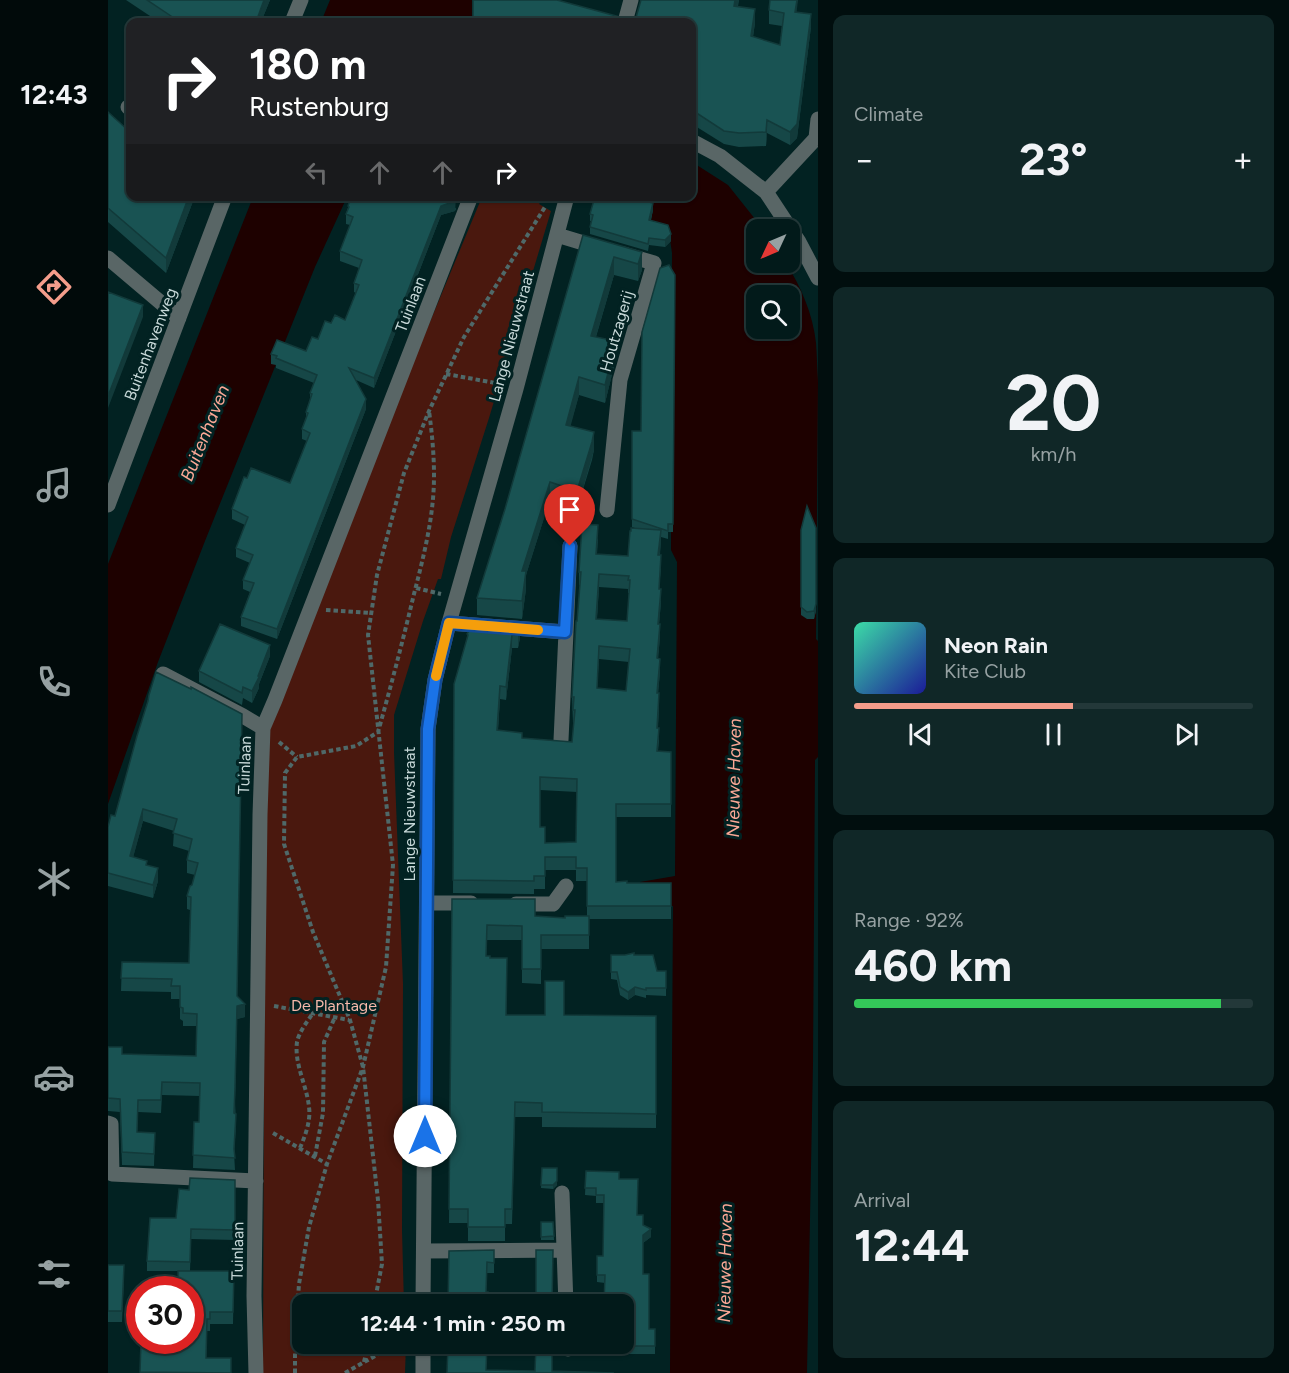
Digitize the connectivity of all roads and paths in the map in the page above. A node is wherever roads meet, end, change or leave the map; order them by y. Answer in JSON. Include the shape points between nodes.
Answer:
{"nodes":[{"id":1,"x":301,"y":0,"type":"edge"},
{"id":2,"x":631,"y":0,"type":"edge"},
{"id":3,"x":294,"y":18,"type":"edge"},
{"id":4,"x":626,"y":18,"type":"edge"},
{"id":5,"x":818,"y":119,"type":"edge"},
{"id":6,"x":817,"y":139,"type":"edge"},
{"id":7,"x":696,"y":143,"type":"edge"},
{"id":8,"x":766,"y":192,"type":"junction"},
{"id":9,"x":223,"y":201,"type":"edge"},
{"id":10,"x":469,"y":201,"type":"edge"},
{"id":11,"x":566,"y":201,"type":"edge"},
{"id":12,"x":547,"y":205,"type":"dead end"},
{"id":13,"x":557,"y":235,"type":"junction"},
{"id":14,"x":108,"y":258,"type":"edge"},
{"id":15,"x":818,"y":278,"type":"edge"},
{"id":16,"x":178,"y":318,"type":"junction"},
{"id":17,"x":446,"y":374,"type":"junction"},
{"id":18,"x":516,"y":389,"type":"junction"},
{"id":19,"x":429,"y":411,"type":"junction"},
{"id":20,"x":108,"y":505,"type":"edge"},
{"id":21,"x":607,"y":510,"type":"dead end"},
{"id":22,"x":570,"y":546,"type":"dead end"},
{"id":23,"x":416,"y":588,"type":"junction"},
{"id":24,"x":456,"y":598,"type":"junction"},
{"id":25,"x":310,"y":609,"type":"junction"},
{"id":26,"x":370,"y":613,"type":"junction"},
{"id":27,"x":449,"y":623,"type":"junction"},
{"id":28,"x":565,"y":632,"type":"junction"},
{"id":29,"x":164,"y":674,"type":"edge"},
{"id":30,"x":263,"y":728,"type":"junction"},
{"id":31,"x":378,"y":732,"type":"junction"},
{"id":32,"x":561,"y":740,"type":"edge"},
{"id":33,"x":566,"y":886,"type":"dead end"},
{"id":34,"x":427,"y":903,"type":"junction"},
{"id":35,"x":481,"y":903,"type":"edge"},
{"id":36,"x":502,"y":904,"type":"edge"},
{"id":37,"x":258,"y":1003,"type":"junction"},
{"id":38,"x":313,"y":1013,"type":"junction"},
{"id":39,"x":335,"y":1017,"type":"junction"},
{"id":40,"x":350,"y":1020,"type":"junction"},
{"id":41,"x":363,"y":1067,"type":"junction"},
{"id":42,"x":108,"y":1123,"type":"edge"},
{"id":43,"x":257,"y":1123,"type":"junction"},
{"id":44,"x":300,"y":1148,"type":"junction"},
{"id":45,"x":110,"y":1156,"type":"edge"},
{"id":46,"x":315,"y":1156,"type":"junction"},
{"id":47,"x":327,"y":1164,"type":"junction"},
{"id":48,"x":256,"y":1181,"type":"junction"},
{"id":49,"x":562,"y":1193,"type":"dead end"},
{"id":50,"x":564,"y":1250,"type":"junction"},
{"id":51,"x":424,"y":1251,"type":"junction"},
{"id":52,"x":377,"y":1294,"type":"edge"},
{"id":53,"x":423,"y":1294,"type":"edge"},
{"id":54,"x":566,"y":1294,"type":"edge"},
{"id":55,"x":366,"y":1354,"type":"edge"},
{"id":56,"x":378,"y":1354,"type":"edge"},
{"id":57,"x":423,"y":1354,"type":"edge"},
{"id":58,"x":364,"y":1362,"type":"junction"},
{"id":59,"x":256,"y":1373,"type":"edge"},
{"id":60,"x":295,"y":1373,"type":"edge"},
{"id":61,"x":345,"y":1373,"type":"edge"},
{"id":62,"x":423,"y":1373,"type":"edge"}],
"edges":[{"from":1,"to":3,"type":"street"},
{"from":2,"to":4,"type":"street"},
{"from":5,"to":6,"type":"street"},
{"from":6,"to":8,"type":"street"},
{"from":7,"to":8,"type":"street","via":[[720,156]]},
{"from":8,"to":15,"type":"street"},
{"from":9,"to":16,"type":"street","name":"Buitenhavenweg"},
{"from":10,"to":25,"type":"street","name":"Tuinlaan"},
{"from":11,"to":13,"type":"street","name":"Lange Nieuwstraat"},
{"from":12,"to":17,"type":"path","via":[[464,337]]},
{"from":13,"to":18,"type":"street","name":"Lange Nieuwstraat"},
{"from":13,"to":21,"type":"street","name":"Houtzagerij","via":[[654,263],[620,380]]},
{"from":14,"to":16,"type":"street"},
{"from":16,"to":20,"type":"street","name":"Buitenhavenweg"},
{"from":17,"to":18,"type":"path"},
{"from":17,"to":19,"type":"path"},
{"from":18,"to":24,"type":"street","name":"Lange Nieuwstraat"},
{"from":19,"to":23,"type":"path","via":[[434,478],[430,522]]},
{"from":19,"to":26,"type":"path","via":[[404,473]]},
{"from":22,"to":28,"type":"street"},
{"from":23,"to":24,"type":"path"},
{"from":23,"to":31,"type":"path"},
{"from":24,"to":27,"type":"street","name":"Lange Nieuwstraat"},
{"from":25,"to":26,"type":"path"},
{"from":25,"to":30,"type":"street","name":"Tuinlaan"},
{"from":26,"to":31,"type":"path","via":[[368,635]]},
{"from":27,"to":28,"type":"street"},
{"from":27,"to":34,"type":"street","name":"Lange Nieuwstraat","via":[[428,729]]},
{"from":28,"to":32,"type":"street"},
{"from":29,"to":30,"type":"street"},
{"from":30,"to":37,"type":"street","name":"Tuinlaan"},
{"from":31,"to":40,"type":"path","via":[[356,746],[297,757],[285,773],[284,844],[313,932]]},
{"from":31,"to":41,"type":"path","via":[[393,865],[386,967]]},
{"from":33,"to":36,"type":"street","via":[[553,904]]},
{"from":34,"to":35,"type":"street"},
{"from":34,"to":51,"type":"street","name":"Lange Nieuwstraat"},
{"from":37,"to":38,"type":"path"},
{"from":37,"to":43,"type":"street","name":"Tuinlaan"},
{"from":38,"to":39,"type":"path"},
{"from":38,"to":44,"type":"path","via":[[297,1042],[310,1109]]},
{"from":39,"to":40,"type":"path"},
{"from":39,"to":46,"type":"path","via":[[324,1042],[323,1113]]},
{"from":40,"to":41,"type":"path"},
{"from":41,"to":47,"type":"path"},
{"from":41,"to":52,"type":"path","via":[[382,1264]]},
{"from":42,"to":45,"type":"street"},
{"from":43,"to":44,"type":"path"},
{"from":43,"to":48,"type":"street","name":"Tuinlaan"},
{"from":44,"to":46,"type":"path"},
{"from":45,"to":48,"type":"street","via":[[112,1174]]},
{"from":46,"to":47,"type":"path"},
{"from":47,"to":60,"type":"path","via":[[309,1227],[299,1284]]},
{"from":48,"to":59,"type":"street","name":"Tuinlaan"},
{"from":49,"to":50,"type":"street"},
{"from":50,"to":51,"type":"street"},
{"from":50,"to":54,"type":"street"},
{"from":51,"to":53,"type":"street","name":"Lange Nieuwstraat"},
{"from":55,"to":58,"type":"path"},
{"from":56,"to":58,"type":"path"},
{"from":57,"to":62,"type":"street"},
{"from":58,"to":61,"type":"path"}]}
